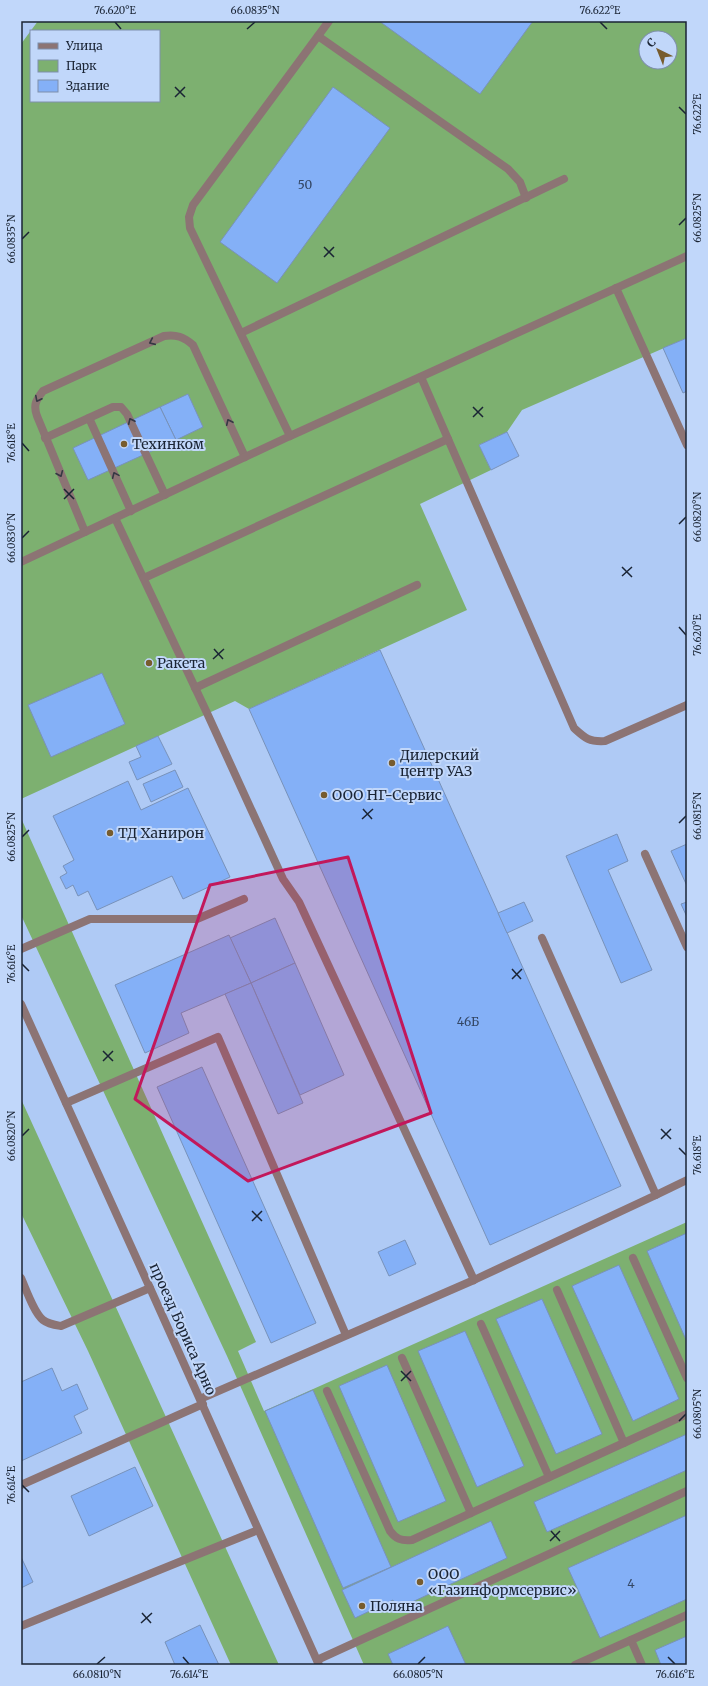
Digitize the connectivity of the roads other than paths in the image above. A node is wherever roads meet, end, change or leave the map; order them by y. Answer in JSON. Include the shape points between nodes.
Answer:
{"nodes":[{"id":1,"x":329,"y":21,"type":"edge"},
{"id":2,"x":318,"y":36,"type":"junction"},
{"id":3,"x":564,"y":179,"type":"dead end"},
{"id":4,"x":526,"y":198,"type":"junction"},
{"id":5,"x":687,"y":256,"type":"edge"},
{"id":6,"x":616,"y":288,"type":"junction"},
{"id":7,"x":241,"y":333,"type":"junction"},
{"id":8,"x":421,"y":377,"type":"junction"},
{"id":9,"x":89,"y":418,"type":"junction"},
{"id":10,"x":290,"y":436,"type":"junction"},
{"id":11,"x":45,"y":438,"type":"junction"},
{"id":12,"x":448,"y":439,"type":"junction"},
{"id":13,"x":687,"y":445,"type":"edge"},
{"id":14,"x":246,"y":457,"type":"junction"},
{"id":15,"x":165,"y":495,"type":"junction"},
{"id":16,"x":131,"y":511,"type":"junction"},
{"id":17,"x":115,"y":518,"type":"junction"},
{"id":18,"x":85,"y":532,"type":"junction"},
{"id":19,"x":21,"y":562,"type":"edge"},
{"id":20,"x":144,"y":578,"type":"junction"},
{"id":21,"x":417,"y":585,"type":"dead end"},
{"id":22,"x":195,"y":688,"type":"junction"},
{"id":23,"x":687,"y":705,"type":"edge"},
{"id":24,"x":645,"y":854,"type":"dead end"},
{"id":25,"x":244,"y":899,"type":"dead end"},
{"id":26,"x":542,"y":938,"type":"dead end"},
{"id":27,"x":687,"y":947,"type":"edge"},
{"id":28,"x":21,"y":950,"type":"edge"},
{"id":29,"x":21,"y":1004,"type":"edge"},
{"id":30,"x":66,"y":1103,"type":"junction"},
{"id":31,"x":687,"y":1180,"type":"edge"},
{"id":32,"x":656,"y":1195,"type":"junction"},
{"id":33,"x":633,"y":1258,"type":"dead end"},
{"id":34,"x":21,"y":1278,"type":"edge"},
{"id":35,"x":474,"y":1280,"type":"junction"},
{"id":36,"x":150,"y":1288,"type":"junction"},
{"id":37,"x":557,"y":1290,"type":"dead end"},
{"id":38,"x":481,"y":1324,"type":"dead end"},
{"id":39,"x":346,"y":1335,"type":"junction"},
{"id":40,"x":402,"y":1358,"type":"dead end"},
{"id":41,"x":687,"y":1378,"type":"edge"},
{"id":42,"x":327,"y":1391,"type":"dead end"},
{"id":43,"x":201,"y":1402,"type":"junction"},
{"id":44,"x":687,"y":1414,"type":"edge"},
{"id":45,"x":624,"y":1443,"type":"junction"},
{"id":46,"x":549,"y":1477,"type":"junction"},
{"id":47,"x":21,"y":1485,"type":"edge"},
{"id":48,"x":687,"y":1491,"type":"edge"},
{"id":49,"x":471,"y":1513,"type":"junction"},
{"id":50,"x":258,"y":1530,"type":"junction"},
{"id":51,"x":687,"y":1615,"type":"edge"},
{"id":52,"x":21,"y":1626,"type":"edge"},
{"id":53,"x":631,"y":1640,"type":"junction"},
{"id":54,"x":318,"y":1663,"type":"edge"},
{"id":55,"x":575,"y":1665,"type":"edge"},
{"id":56,"x":642,"y":1665,"type":"edge"}],
"edges":[{"from":1,"to":2,"type":"street"},
{"from":2,"to":4,"type":"street","via":[[508,169],[520,182]]},
{"from":2,"to":7,"type":"street","via":[[193,205],[189,217],[190,228]]},
{"from":3,"to":4,"type":"street"},
{"from":4,"to":7,"type":"street"},
{"from":5,"to":6,"type":"street"},
{"from":6,"to":8,"type":"street"},
{"from":6,"to":13,"type":"street"},
{"from":7,"to":10,"type":"street"},
{"from":8,"to":10,"type":"street"},
{"from":8,"to":12,"type":"street"},
{"from":9,"to":11,"type":"street"},
{"from":15,"to":9,"type":"street","one_way":true,"via":[[127,414],[121,408],[113,407]]},
{"from":16,"to":9,"type":"street","one_way":true},
{"from":10,"to":14,"type":"street"},
{"from":14,"to":11,"type":"street","one_way":true,"via":[[193,345],[185,338],[173,334],[43,391],[36,399],[34,407]]},
{"from":11,"to":18,"type":"street","one_way":true},
{"from":12,"to":20,"type":"street"},
{"from":12,"to":23,"type":"street","via":[[574,728],[584,738],[594,742],[605,741]]},
{"from":14,"to":15,"type":"street"},
{"from":15,"to":16,"type":"street"},
{"from":16,"to":17,"type":"street"},
{"from":17,"to":18,"type":"street"},
{"from":17,"to":20,"type":"street"},
{"from":18,"to":19,"type":"street"},
{"from":20,"to":22,"type":"street"},
{"from":21,"to":22,"type":"street"},
{"from":22,"to":35,"type":"street","via":[[283,879],[299,902]]},
{"from":24,"to":27,"type":"street"},
{"from":25,"to":28,"type":"street","via":[[197,919],[90,919]]},
{"from":26,"to":32,"type":"street"},
{"from":29,"to":30,"type":"street","name":"проезд Бориса Арно"},
{"from":30,"to":36,"type":"street","name":"проезд Бориса Арно"},
{"from":30,"to":39,"type":"street","via":[[218,1037]]},
{"from":31,"to":32,"type":"street"},
{"from":32,"to":35,"type":"street"},
{"from":33,"to":41,"type":"street"},
{"from":34,"to":36,"type":"street","via":[[43,1320],[61,1326]]},
{"from":35,"to":39,"type":"street"},
{"from":36,"to":43,"type":"street","name":"проезд Бориса Арно"},
{"from":37,"to":45,"type":"street"},
{"from":38,"to":46,"type":"street"},
{"from":39,"to":43,"type":"street"},
{"from":40,"to":49,"type":"street"},
{"from":42,"to":49,"type":"street","via":[[395,1538],[403,1541],[412,1540]]},
{"from":43,"to":47,"type":"street"},
{"from":43,"to":50,"type":"street","name":"проезд Бориса Арно"},
{"from":44,"to":45,"type":"street"},
{"from":45,"to":46,"type":"street"},
{"from":46,"to":49,"type":"street"},
{"from":48,"to":54,"type":"street"},
{"from":50,"to":52,"type":"street"},
{"from":50,"to":54,"type":"street","name":"проезд Бориса Арно"},
{"from":51,"to":53,"type":"street"},
{"from":53,"to":55,"type":"street"},
{"from":53,"to":56,"type":"street"}]}
